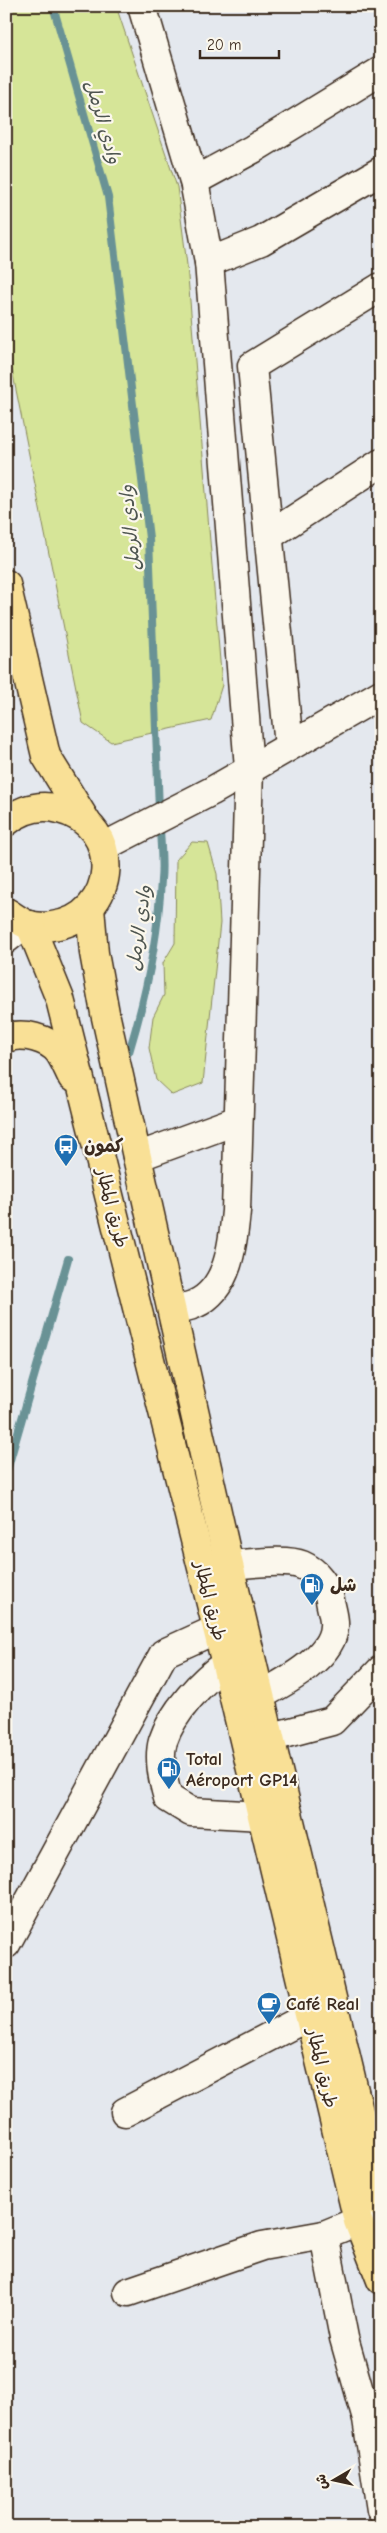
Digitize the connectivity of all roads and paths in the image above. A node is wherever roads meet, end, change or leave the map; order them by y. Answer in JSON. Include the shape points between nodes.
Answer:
{"nodes":[{"id":1,"x":142,"y":6,"type":"edge"},
{"id":2,"x":381,"y":71,"type":"edge"},
{"id":3,"x":381,"y":171,"type":"edge"},
{"id":4,"x":194,"y":181,"type":"junction"},
{"id":5,"x":209,"y":262,"type":"junction"},
{"id":6,"x":381,"y":287,"type":"edge"},
{"id":7,"x":252,"y":366,"type":"junction"},
{"id":8,"x":218,"y":368,"type":"junction"},
{"id":9,"x":381,"y":463,"type":"edge"},
{"id":10,"x":270,"y":535,"type":"junction"},
{"id":11,"x":6,"y":584,"type":"edge"},
{"id":12,"x":381,"y":694,"type":"edge"},
{"id":13,"x":289,"y":746,"type":"junction"},
{"id":14,"x":250,"y":768,"type":"junction"},
{"id":15,"x":86,"y":821,"type":"junction"},
{"id":16,"x":6,"y":822,"type":"edge"},
{"id":17,"x":103,"y":847,"type":"junction"},
{"id":18,"x":90,"y":908,"type":"junction"},
{"id":19,"x":17,"y":925,"type":"edge"},
{"id":20,"x":6,"y":1038,"type":"edge"},
{"id":21,"x":86,"y":1107,"type":"junction"},
{"id":22,"x":238,"y":1120,"type":"junction"},
{"id":23,"x":137,"y":1157,"type":"junction"},
{"id":24,"x":173,"y":1310,"type":"junction"},
{"id":25,"x":230,"y":1565,"type":"junction"},
{"id":26,"x":244,"y":1622,"type":"junction"},
{"id":27,"x":217,"y":1629,"type":"junction"},
{"id":28,"x":226,"y":1664,"type":"junction"},
{"id":29,"x":381,"y":1670,"type":"edge"},
{"id":30,"x":261,"y":1695,"type":"junction"},
{"id":31,"x":272,"y":1737,"type":"junction"},
{"id":32,"x":262,"y":1816,"type":"junction"},
{"id":33,"x":6,"y":1944,"type":"edge"},
{"id":34,"x":310,"y":2016,"type":"junction"},
{"id":35,"x":125,"y":2112,"type":"dead end"},
{"id":36,"x":379,"y":2187,"type":"edge"},
{"id":37,"x":370,"y":2219,"type":"edge"},
{"id":38,"x":324,"y":2235,"type":"junction"},
{"id":39,"x":381,"y":2280,"type":"edge"},
{"id":40,"x":128,"y":2292,"type":"dead end"},
{"id":41,"x":381,"y":2510,"type":"edge"}],
"edges":[{"from":1,"to":4,"type":"street"},
{"from":2,"to":4,"type":"street","via":[[253,150]]},
{"from":3,"to":5,"type":"street","via":[[261,241]]},
{"from":4,"to":5,"type":"street"},
{"from":5,"to":8,"type":"street"},
{"from":6,"to":7,"type":"street"},
{"from":7,"to":8,"type":"street"},
{"from":7,"to":10,"type":"street"},
{"from":8,"to":14,"type":"street"},
{"from":9,"to":10,"type":"street"},
{"from":10,"to":13,"type":"street"},
{"from":11,"to":15,"type":"main road","via":[[46,756]]},
{"from":12,"to":13,"type":"street"},
{"from":13,"to":14,"type":"street"},
{"from":14,"to":17,"type":"street"},
{"from":14,"to":22,"type":"street"},
{"from":15,"to":16,"type":"main road","via":[[70,811],[52,807],[33,808]]},
{"from":15,"to":17,"type":"main road"},
{"from":17,"to":18,"type":"main road","via":[[105,880],[100,895]]},
{"from":18,"to":19,"type":"main road","via":[[62,925]]},
{"from":18,"to":23,"type":"main road","name":"طريق المطار","via":[[105,1013]]},
{"from":19,"to":21,"type":"main road","name":"طريق المطار","via":[[60,999]]},
{"from":20,"to":21,"type":"main road","via":[[28,1036],[45,1041],[58,1051]]},
{"from":21,"to":27,"type":"main road","name":"طريق المطار"},
{"from":22,"to":23,"type":"street"},
{"from":22,"to":24,"type":"street","via":[[236,1211],[233,1243],[224,1273],[214,1290],[197,1304]]},
{"from":23,"to":24,"type":"main road","name":"طريق المطار"},
{"from":24,"to":25,"type":"main road","name":"طريق المطار"},
{"from":25,"to":26,"type":"main road","name":"طريق المطار"},
{"from":25,"to":30,"type":"street","via":[[301,1565],[317,1574],[328,1592],[334,1627],[325,1650],[292,1677]]},
{"from":26,"to":27,"type":"street"},
{"from":26,"to":30,"type":"main road","name":"طريق المطار"},
{"from":27,"to":28,"type":"main road","name":"طريق المطار"},
{"from":27,"to":33,"type":"street","via":[[164,1653]]},
{"from":28,"to":32,"type":"main road","name":"طريق المطار"},
{"from":28,"to":32,"type":"street","via":[[207,1676],[178,1713],[163,1742],[162,1778],[168,1798],[191,1812]]},
{"from":29,"to":31,"type":"street","via":[[332,1722]]},
{"from":30,"to":31,"type":"main road","name":"طريق المطار"},
{"from":31,"to":36,"type":"main road","name":"طريق المطار"},
{"from":32,"to":34,"type":"main road","name":"طريق المطار"},
{"from":34,"to":35,"type":"street"},
{"from":34,"to":37,"type":"main road","name":"طريق المطار"},
{"from":37,"to":38,"type":"street"},
{"from":37,"to":39,"type":"main road","name":"طريق المطار"},
{"from":38,"to":40,"type":"street","via":[[262,2246]]},
{"from":38,"to":41,"type":"street","via":[[344,2338],[367,2419]]}]}
